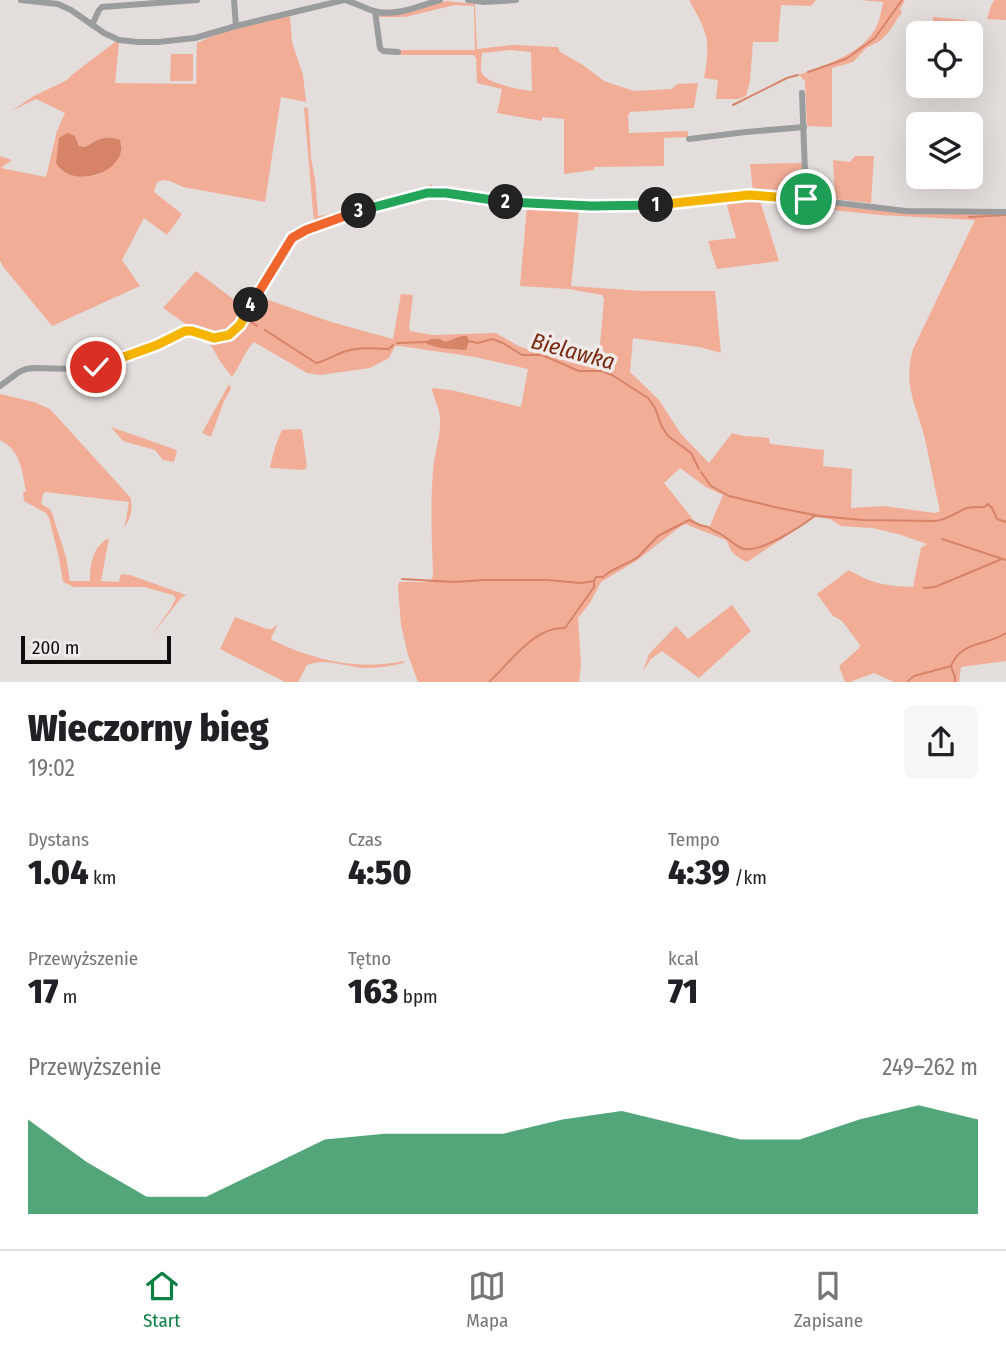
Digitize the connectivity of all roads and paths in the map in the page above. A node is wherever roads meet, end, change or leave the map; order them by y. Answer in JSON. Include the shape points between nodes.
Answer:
{"nodes":[{"id":1,"x":21,"y":0,"type":"edge"},
{"id":2,"x":197,"y":0,"type":"edge"},
{"id":3,"x":234,"y":0,"type":"edge"},
{"id":4,"x":345,"y":0,"type":"edge"},
{"id":5,"x":440,"y":0,"type":"edge"},
{"id":6,"x":468,"y":0,"type":"edge"},
{"id":7,"x":516,"y":0,"type":"edge"},
{"id":8,"x":375,"y":11,"type":"junction"},
{"id":9,"x":92,"y":25,"type":"junction"},
{"id":10,"x":236,"y":26,"type":"junction"},
{"id":11,"x":398,"y":52,"type":"dead end"},
{"id":12,"x":802,"y":93,"type":"dead end"},
{"id":13,"x":804,"y":127,"type":"junction"},
{"id":14,"x":690,"y":139,"type":"dead end"},
{"id":15,"x":806,"y":199,"type":"junction"},
{"id":16,"x":1006,"y":212,"type":"edge"},
{"id":17,"x":0,"y":386,"type":"edge"}],
"edges":[{"from":1,"to":9,"type":"street","via":[[58,4]]},
{"from":2,"to":9,"type":"street","via":[[102,6]]},
{"from":3,"to":10,"type":"street"},
{"from":4,"to":8,"type":"street"},
{"from":4,"to":10,"type":"street"},
{"from":5,"to":8,"type":"street","via":[[412,9]]},
{"from":6,"to":7,"type":"street"},
{"from":8,"to":11,"type":"street","via":[[380,48]]},
{"from":9,"to":10,"type":"street","via":[[119,40],[138,42],[195,38]]},
{"from":12,"to":13,"type":"street"},
{"from":13,"to":14,"type":"street"},
{"from":13,"to":15,"type":"street"},
{"from":15,"to":16,"type":"street","via":[[906,211]]},
{"from":15,"to":17,"type":"street","via":[[749,195],[665,205],[591,206],[427,193],[345,216],[292,238],[240,325],[229,335],[214,338],[185,331],[102,365],[33,368]]}]}
